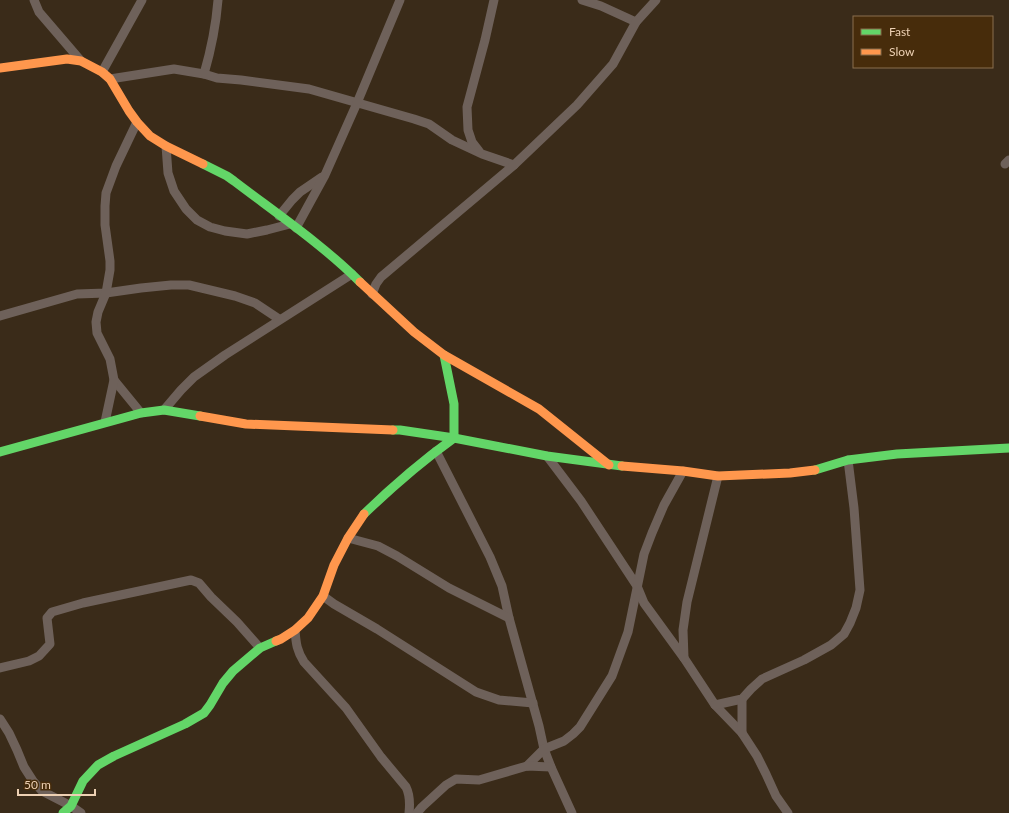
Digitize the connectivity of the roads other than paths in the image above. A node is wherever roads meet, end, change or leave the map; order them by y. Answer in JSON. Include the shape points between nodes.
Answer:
{"nodes":[{"id":1,"x":34,"y":0,"type":"edge"},
{"id":2,"x":142,"y":0,"type":"edge"},
{"id":3,"x":218,"y":0,"type":"edge"},
{"id":4,"x":400,"y":0,"type":"edge"},
{"id":5,"x":494,"y":0,"type":"edge"},
{"id":6,"x":582,"y":0,"type":"edge"},
{"id":7,"x":656,"y":0,"type":"edge"},
{"id":8,"x":636,"y":22,"type":"junction"},
{"id":9,"x":81,"y":61,"type":"junction"},
{"id":10,"x":0,"y":68,"type":"edge"},
{"id":11,"x":102,"y":72,"type":"junction"},
{"id":12,"x":204,"y":74,"type":"junction"},
{"id":13,"x":110,"y":79,"type":"junction"},
{"id":14,"x":357,"y":103,"type":"junction"},
{"id":15,"x":137,"y":122,"type":"junction"},
{"id":16,"x":166,"y":146,"type":"junction"},
{"id":17,"x":482,"y":154,"type":"junction"},
{"id":18,"x":514,"y":165,"type":"junction"},
{"id":19,"x":325,"y":175,"type":"junction"},
{"id":20,"x":279,"y":216,"type":"junction"},
{"id":21,"x":293,"y":226,"type":"junction"},
{"id":22,"x":352,"y":274,"type":"junction"},
{"id":23,"x":106,"y":293,"type":"junction"},
{"id":24,"x":372,"y":294,"type":"junction"},
{"id":25,"x":0,"y":316,"type":"edge"},
{"id":26,"x":280,"y":319,"type":"junction"},
{"id":27,"x":444,"y":355,"type":"junction"},
{"id":28,"x":114,"y":380,"type":"junction"},
{"id":29,"x":164,"y":410,"type":"junction"},
{"id":30,"x":141,"y":413,"type":"junction"},
{"id":31,"x":105,"y":422,"type":"junction"},
{"id":32,"x":454,"y":438,"type":"junction"},
{"id":33,"x":1009,"y":448,"type":"edge"},
{"id":34,"x":436,"y":451,"type":"junction"},
{"id":35,"x":0,"y":452,"type":"edge"},
{"id":36,"x":547,"y":456,"type":"junction"},
{"id":37,"x":848,"y":460,"type":"junction"},
{"id":38,"x":609,"y":465,"type":"junction"},
{"id":39,"x":683,"y":471,"type":"junction"},
{"id":40,"x":718,"y":476,"type":"junction"},
{"id":41,"x":348,"y":538,"type":"junction"},
{"id":42,"x":637,"y":586,"type":"junction"},
{"id":43,"x":323,"y":596,"type":"junction"},
{"id":44,"x":509,"y":618,"type":"junction"},
{"id":45,"x":295,"y":630,"type":"junction"},
{"id":46,"x":260,"y":648,"type":"junction"},
{"id":47,"x":684,"y":658,"type":"junction"},
{"id":48,"x":0,"y":668,"type":"edge"},
{"id":49,"x":742,"y":699,"type":"junction"},
{"id":50,"x":533,"y":703,"type":"junction"},
{"id":51,"x":715,"y":705,"type":"junction"},
{"id":52,"x":0,"y":720,"type":"edge"},
{"id":53,"x":742,"y":733,"type":"junction"},
{"id":54,"x":544,"y":749,"type":"junction"},
{"id":55,"x":527,"y":766,"type":"junction"},
{"id":56,"x":550,"y":767,"type":"junction"},
{"id":57,"x":71,"y":806,"type":"junction"},
{"id":58,"x":63,"y":813,"type":"edge"},
{"id":59,"x":81,"y":813,"type":"edge"},
{"id":60,"x":409,"y":813,"type":"edge"},
{"id":61,"x":417,"y":813,"type":"edge"},
{"id":62,"x":572,"y":813,"type":"edge"},
{"id":63,"x":788,"y":813,"type":"edge"}],
"edges":[{"from":1,"to":9,"type":"street","via":[[39,12]]},
{"from":2,"to":11,"type":"street"},
{"from":3,"to":12,"type":"street"},
{"from":4,"to":14,"type":"street"},
{"from":5,"to":17,"type":"street","via":[[466,107],[472,142]]},
{"from":6,"to":8,"type":"street"},
{"from":7,"to":8,"type":"street"},
{"from":8,"to":18,"type":"street","via":[[613,64],[577,105]]},
{"from":9,"to":10,"type":"street","via":[[67,59]]},
{"from":9,"to":11,"type":"street"},
{"from":11,"to":13,"type":"street"},
{"from":12,"to":13,"type":"street","via":[[174,69]]},
{"from":12,"to":14,"type":"street","via":[[217,78],[309,89]]},
{"from":13,"to":15,"type":"street"},
{"from":14,"to":17,"type":"street","via":[[429,124],[452,140]]},
{"from":14,"to":19,"type":"street"},
{"from":15,"to":16,"type":"street","via":[[150,136]]},
{"from":15,"to":23,"type":"street","via":[[106,193],[105,225],[110,261]]},
{"from":16,"to":20,"type":"street","via":[[227,176]]},
{"from":16,"to":21,"type":"street","via":[[168,173],[174,191],[197,220],[224,231],[247,234]]},
{"from":17,"to":18,"type":"street"},
{"from":18,"to":24,"type":"street","via":[[381,277]]},
{"from":19,"to":20,"type":"street","via":[[300,192]]},
{"from":19,"to":21,"type":"street"},
{"from":20,"to":21,"type":"street"},
{"from":21,"to":22,"type":"street"},
{"from":22,"to":24,"type":"street"},
{"from":22,"to":26,"type":"street"},
{"from":23,"to":25,"type":"street","via":[[78,294]]},
{"from":23,"to":26,"type":"street","via":[[189,285],[254,303]]},
{"from":23,"to":28,"type":"street","via":[[98,312],[97,333],[110,359]]},
{"from":24,"to":27,"type":"street"},
{"from":26,"to":29,"type":"street","via":[[194,377]]},
{"from":27,"to":32,"type":"street","via":[[454,404]]},
{"from":27,"to":38,"type":"street","via":[[539,409]]},
{"from":28,"to":30,"type":"street"},
{"from":28,"to":31,"type":"street"},
{"from":29,"to":30,"type":"street"},
{"from":29,"to":32,"type":"street","via":[[246,424],[400,430]]},
{"from":30,"to":31,"type":"street"},
{"from":31,"to":35,"type":"street"},
{"from":32,"to":34,"type":"street"},
{"from":32,"to":36,"type":"street"},
{"from":33,"to":37,"type":"street","via":[[897,454]]},
{"from":34,"to":41,"type":"street","via":[[382,496],[364,514]]},
{"from":34,"to":44,"type":"street","via":[[490,557],[502,586]]},
{"from":36,"to":38,"type":"street"},
{"from":36,"to":42,"type":"street","via":[[581,501]]},
{"from":37,"to":40,"type":"street","via":[[814,470],[790,473]]},
{"from":37,"to":49,"type":"street","via":[[860,590],[850,623],[844,634],[831,645],[762,679]]},
{"from":38,"to":39,"type":"street"},
{"from":39,"to":40,"type":"street"},
{"from":39,"to":42,"type":"street","via":[[652,532]]},
{"from":40,"to":47,"type":"street","via":[[687,602],[683,630]]},
{"from":41,"to":43,"type":"street","via":[[334,565]]},
{"from":41,"to":44,"type":"street","via":[[378,546],[449,588]]},
{"from":42,"to":47,"type":"street","via":[[644,603]]},
{"from":42,"to":54,"type":"street","via":[[628,632],[612,676],[580,727],[564,741]]},
{"from":43,"to":45,"type":"street","via":[[308,618]]},
{"from":43,"to":50,"type":"street","via":[[476,692],[499,700]]},
{"from":44,"to":50,"type":"street"},
{"from":45,"to":46,"type":"street"},
{"from":45,"to":60,"type":"street","via":[[296,646],[304,662],[346,708],[406,787],[409,792]]},
{"from":46,"to":48,"type":"street","via":[[199,583],[191,580],[52,612],[47,618],[50,644],[39,656]]},
{"from":46,"to":57,"type":"street","via":[[232,671],[204,713],[98,765],[83,781]]},
{"from":47,"to":51,"type":"street"},
{"from":49,"to":51,"type":"street"},
{"from":49,"to":53,"type":"street"},
{"from":50,"to":54,"type":"street"},
{"from":51,"to":53,"type":"street"},
{"from":52,"to":57,"type":"street","via":[[33,781],[42,791]]},
{"from":53,"to":63,"type":"street"},
{"from":54,"to":55,"type":"street"},
{"from":54,"to":56,"type":"street"},
{"from":55,"to":56,"type":"street"},
{"from":55,"to":61,"type":"street","via":[[479,780],[456,779],[446,784]]},
{"from":56,"to":62,"type":"street"},
{"from":57,"to":58,"type":"street"},
{"from":57,"to":59,"type":"street"}]}
